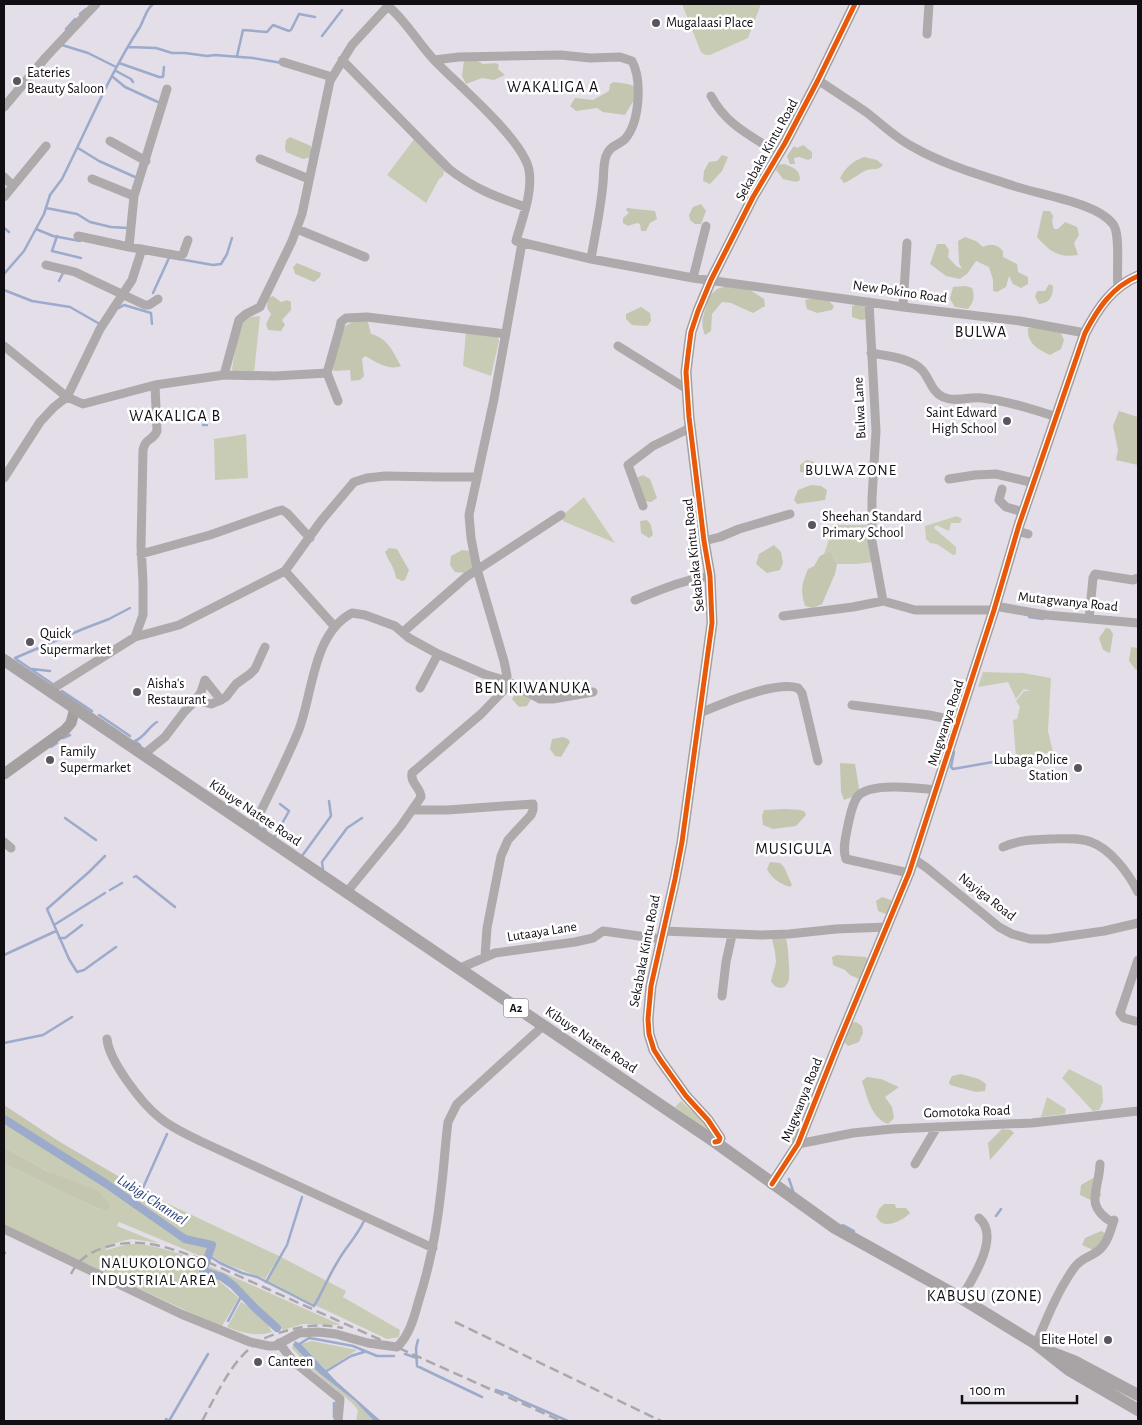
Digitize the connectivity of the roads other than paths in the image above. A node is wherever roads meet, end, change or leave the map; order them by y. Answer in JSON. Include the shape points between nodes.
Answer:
{"nodes":[{"id":1,"x":96,"y":4,"type":"edge"},
{"id":2,"x":854,"y":4,"type":"edge"},
{"id":3,"x":929,"y":4,"type":"edge"},
{"id":4,"x":387,"y":5,"type":"edge"},
{"id":5,"x":927,"y":34,"type":"dead end"},
{"id":6,"x":342,"y":60,"type":"junction"},
{"id":7,"x":434,"y":60,"type":"junction"},
{"id":8,"x":283,"y":62,"type":"dead end"},
{"id":9,"x":332,"y":77,"type":"junction"},
{"id":10,"x":818,"y":80,"type":"junction"},
{"id":11,"x":167,"y":89,"type":"dead end"},
{"id":12,"x":711,"y":96,"type":"dead end"},
{"id":13,"x":4,"y":107,"type":"edge"},
{"id":14,"x":110,"y":141,"type":"dead end"},
{"id":15,"x":46,"y":146,"type":"dead end"},
{"id":16,"x":779,"y":154,"type":"junction"},
{"id":17,"x":260,"y":159,"type":"dead end"},
{"id":18,"x":146,"y":161,"type":"junction"},
{"id":19,"x":4,"y":177,"type":"edge"},
{"id":20,"x":92,"y":179,"type":"dead end"},
{"id":21,"x":309,"y":179,"type":"junction"},
{"id":22,"x":13,"y":186,"type":"junction"},
{"id":23,"x":134,"y":196,"type":"junction"},
{"id":24,"x":4,"y":197,"type":"edge"},
{"id":25,"x":525,"y":207,"type":"junction"},
{"id":26,"x":706,"y":226,"type":"dead end"},
{"id":27,"x":297,"y":229,"type":"junction"},
{"id":28,"x":78,"y":236,"type":"dead end"},
{"id":29,"x":188,"y":240,"type":"dead end"},
{"id":30,"x":522,"y":243,"type":"junction"},
{"id":31,"x":907,"y":243,"type":"dead end"},
{"id":32,"x":129,"y":247,"type":"junction"},
{"id":33,"x":142,"y":249,"type":"junction"},
{"id":34,"x":365,"y":257,"type":"dead end"},
{"id":35,"x":591,"y":260,"type":"junction"},
{"id":36,"x":46,"y":266,"type":"dead end"},
{"id":37,"x":1138,"y":276,"type":"edge"},
{"id":38,"x":693,"y":278,"type":"junction"},
{"id":39,"x":711,"y":280,"type":"junction"},
{"id":40,"x":1118,"y":287,"type":"junction"},
{"id":41,"x":122,"y":295,"type":"junction"},
{"id":42,"x":158,"y":299,"type":"dead end"},
{"id":43,"x":869,"y":302,"type":"junction"},
{"id":44,"x":903,"y":307,"type":"junction"},
{"id":45,"x":1085,"y":333,"type":"junction"},
{"id":46,"x":506,"y":334,"type":"junction"},
{"id":47,"x":4,"y":346,"type":"edge"},
{"id":48,"x":618,"y":346,"type":"dead end"},
{"id":49,"x":871,"y":353,"type":"junction"},
{"id":50,"x":327,"y":373,"type":"junction"},
{"id":51,"x":224,"y":375,"type":"junction"},
{"id":52,"x":155,"y":385,"type":"junction"},
{"id":53,"x":687,"y":389,"type":"junction"},
{"id":54,"x":67,"y":397,"type":"junction"},
{"id":55,"x":338,"y":401,"type":"dead end"},
{"id":56,"x":1057,"y":417,"type":"junction"},
{"id":57,"x":690,"y":428,"type":"junction"},
{"id":58,"x":476,"y":477,"type":"junction"},
{"id":59,"x":4,"y":478,"type":"edge"},
{"id":60,"x":949,"y":479,"type":"dead end"},
{"id":61,"x":1034,"y":483,"type":"junction"},
{"id":62,"x":1002,"y":489,"type":"dead end"},
{"id":63,"x":643,"y":506,"type":"dead end"},
{"id":64,"x":1023,"y":512,"type":"junction"},
{"id":65,"x":790,"y":514,"type":"dead end"},
{"id":66,"x":561,"y":515,"type":"dead end"},
{"id":67,"x":310,"y":538,"type":"junction"},
{"id":68,"x":704,"y":541,"type":"junction"},
{"id":69,"x":141,"y":554,"type":"junction"},
{"id":70,"x":477,"y":568,"type":"junction"},
{"id":71,"x":285,"y":571,"type":"junction"},
{"id":72,"x":710,"y":576,"type":"junction"},
{"id":73,"x":1138,"y":578,"type":"edge"},
{"id":74,"x":635,"y":600,"type":"dead end"},
{"id":75,"x":883,"y":601,"type":"junction"},
{"id":76,"x":995,"y":608,"type":"junction"},
{"id":77,"x":783,"y":616,"type":"dead end"},
{"id":78,"x":1089,"y":619,"type":"junction"},
{"id":79,"x":1138,"y":623,"type":"edge"},
{"id":80,"x":334,"y":627,"type":"junction"},
{"id":81,"x":403,"y":632,"type":"junction"},
{"id":82,"x":135,"y":637,"type":"junction"},
{"id":83,"x":265,"y":647,"type":"dead end"},
{"id":84,"x":438,"y":654,"type":"junction"},
{"id":85,"x":4,"y":660,"type":"edge"},
{"id":86,"x":507,"y":681,"type":"junction"},
{"id":87,"x":420,"y":688,"type":"dead end"},
{"id":88,"x":49,"y":691,"type":"junction"},
{"id":89,"x":593,"y":692,"type":"dead end"},
{"id":90,"x":196,"y":700,"type":"junction"},
{"id":91,"x":221,"y":700,"type":"junction"},
{"id":92,"x":852,"y":705,"type":"dead end"},
{"id":93,"x":75,"y":708,"type":"junction"},
{"id":94,"x":700,"y":713,"type":"junction"},
{"id":95,"x":958,"y":721,"type":"junction"},
{"id":96,"x":143,"y":755,"type":"junction"},
{"id":97,"x":818,"y":761,"type":"dead end"},
{"id":98,"x":4,"y":774,"type":"edge"},
{"id":99,"x":937,"y":790,"type":"junction"},
{"id":100,"x":412,"y":810,"type":"junction"},
{"id":101,"x":252,"y":828,"type":"junction"},
{"id":102,"x":1003,"y":847,"type":"dead end"},
{"id":103,"x":914,"y":859,"type":"junction"},
{"id":104,"x":909,"y":873,"type":"junction"},
{"id":105,"x":1138,"y":892,"type":"edge"},
{"id":106,"x":346,"y":893,"type":"junction"},
{"id":107,"x":1138,"y":923,"type":"edge"},
{"id":108,"x":887,"y":928,"type":"junction"},
{"id":109,"x":662,"y":935,"type":"junction"},
{"id":110,"x":732,"y":935,"type":"junction"},
{"id":111,"x":485,"y":956,"type":"junction"},
{"id":112,"x":1138,"y":960,"type":"edge"},
{"id":113,"x":458,"y":968,"type":"junction"},
{"id":114,"x":722,"y":996,"type":"dead end"},
{"id":115,"x":1135,"y":1021,"type":"dead end"},
{"id":116,"x":543,"y":1026,"type":"junction"},
{"id":117,"x":107,"y":1039,"type":"dead end"},
{"id":118,"x":1138,"y":1111,"type":"edge"},
{"id":119,"x":937,"y":1127,"type":"junction"},
{"id":120,"x":716,"y":1142,"type":"junction"},
{"id":121,"x":798,"y":1144,"type":"junction"},
{"id":122,"x":915,"y":1164,"type":"dead end"},
{"id":123,"x":1100,"y":1164,"type":"dead end"},
{"id":124,"x":772,"y":1184,"type":"junction"},
{"id":125,"x":979,"y":1218,"type":"dead end"},
{"id":126,"x":4,"y":1229,"type":"edge"},
{"id":127,"x":433,"y":1248,"type":"junction"},
{"id":128,"x":961,"y":1298,"type":"junction"},
{"id":129,"x":280,"y":1343,"type":"junction"},
{"id":130,"x":1039,"y":1347,"type":"junction"},
{"id":131,"x":1138,"y":1396,"type":"edge"},
{"id":132,"x":1138,"y":1410,"type":"edge"},
{"id":133,"x":338,"y":1421,"type":"edge"}],
"edges":[{"from":1,"to":13,"type":"street"},
{"from":2,"to":10,"type":"street","name":"Sekabaka Kintu Road"},
{"from":3,"to":5,"type":"street"},
{"from":4,"to":6,"type":"street"},
{"from":4,"to":7,"type":"street"},
{"from":6,"to":9,"type":"street"},
{"from":6,"to":25,"type":"street","via":[[463,180],[486,193]]},
{"from":7,"to":25,"type":"street","via":[[499,124],[522,153],[530,178]]},
{"from":7,"to":35,"type":"street","via":[[561,55],[620,57],[632,61],[636,69],[638,96],[634,121],[625,138],[610,148],[606,156]]},
{"from":8,"to":9,"type":"street"},
{"from":9,"to":21,"type":"street"},
{"from":10,"to":16,"type":"street","name":"Sekabaka Kintu Road"},
{"from":10,"to":40,"type":"street","via":[[904,142],[928,155],[1023,189],[1074,202],[1112,222],[1118,237]]},
{"from":11,"to":18,"type":"street","via":[[148,145]]},
{"from":12,"to":16,"type":"street","via":[[730,121]]},
{"from":14,"to":18,"type":"street"},
{"from":15,"to":22,"type":"street"},
{"from":16,"to":39,"type":"street","name":"Sekabaka Kintu Road"},
{"from":17,"to":21,"type":"street"},
{"from":18,"to":23,"type":"street"},
{"from":19,"to":22,"type":"street"},
{"from":20,"to":23,"type":"street"},
{"from":21,"to":27,"type":"street"},
{"from":22,"to":24,"type":"street"},
{"from":23,"to":32,"type":"street"},
{"from":25,"to":30,"type":"street","via":[[516,241]]},
{"from":26,"to":38,"type":"street"},
{"from":27,"to":34,"type":"street"},
{"from":27,"to":51,"type":"street","via":[[260,306],[239,320]]},
{"from":28,"to":32,"type":"street"},
{"from":29,"to":33,"type":"street","via":[[180,256]]},
{"from":30,"to":35,"type":"street","name":"New Pokino Road"},
{"from":30,"to":46,"type":"street"},
{"from":31,"to":44,"type":"street"},
{"from":32,"to":33,"type":"street"},
{"from":33,"to":41,"type":"street","via":[[132,280]]},
{"from":35,"to":38,"type":"street","name":"New Pokino Road"},
{"from":36,"to":41,"type":"street","via":[[69,270]]},
{"from":37,"to":40,"type":"street","name":"Mugwanya Road"},
{"from":38,"to":39,"type":"street","name":"New Pokino Road"},
{"from":39,"to":43,"type":"street","name":"New Pokino Road"},
{"from":39,"to":53,"type":"street","name":"Sekabaka Kintu Road","via":[[691,332]]},
{"from":40,"to":45,"type":"street","name":"Mugwanya Road","via":[[1100,306]]},
{"from":41,"to":42,"type":"street","via":[[145,305]]},
{"from":41,"to":54,"type":"street","via":[[100,329]]},
{"from":43,"to":44,"type":"street","name":"New Pokino Road"},
{"from":43,"to":49,"type":"street","name":"Bulwa Lane"},
{"from":44,"to":45,"type":"street","name":"New Pokino Road"},
{"from":45,"to":56,"type":"street","name":"Mugwanya Road"},
{"from":46,"to":50,"type":"street","via":[[393,319],[346,318],[340,327]]},
{"from":46,"to":58,"type":"street"},
{"from":47,"to":54,"type":"street"},
{"from":48,"to":53,"type":"street"},
{"from":49,"to":56,"type":"street","via":[[913,363],[943,397],[993,400]]},
{"from":49,"to":75,"type":"street","name":"Bulwa Lane","via":[[876,431],[872,541]]},
{"from":50,"to":51,"type":"street"},
{"from":50,"to":55,"type":"street"},
{"from":51,"to":52,"type":"street"},
{"from":52,"to":54,"type":"street","via":[[89,403],[77,403]]},
{"from":52,"to":69,"type":"street","via":[[157,431],[145,443],[143,450]]},
{"from":53,"to":57,"type":"street","name":"Sekabaka Kintu Road"},
{"from":54,"to":59,"type":"street","via":[[40,422]]},
{"from":56,"to":61,"type":"street","name":"Mugwanya Road"},
{"from":57,"to":63,"type":"street","via":[[653,446],[628,465]]},
{"from":57,"to":68,"type":"street","name":"Sekabaka Kintu Road"},
{"from":58,"to":67,"type":"street","via":[[384,476],[354,482]]},
{"from":58,"to":70,"type":"street","via":[[469,524]]},
{"from":60,"to":61,"type":"street","via":[[996,474]]},
{"from":61,"to":64,"type":"street","name":"Mugwanya Road"},
{"from":62,"to":64,"type":"street","via":[[999,500],[1006,507]]},
{"from":64,"to":76,"type":"street","name":"Mugwanya Road","via":[[1022,532]]},
{"from":65,"to":68,"type":"street"},
{"from":66,"to":70,"type":"street"},
{"from":67,"to":69,"type":"street","via":[[287,513],[278,510],[210,535]]},
{"from":67,"to":71,"type":"street"},
{"from":68,"to":72,"type":"street","name":"Sekabaka Kintu Road"},
{"from":69,"to":82,"type":"street","via":[[143,615]]},
{"from":70,"to":81,"type":"street"},
{"from":70,"to":86,"type":"street"},
{"from":71,"to":80,"type":"street"},
{"from":71,"to":82,"type":"street","via":[[179,625]]},
{"from":72,"to":74,"type":"street","via":[[669,586]]},
{"from":72,"to":94,"type":"street","name":"Sekabaka Kintu Road","via":[[712,623]]},
{"from":73,"to":78,"type":"street","via":[[1094,575]]},
{"from":75,"to":76,"type":"street","name":"Mutagwanya Road","via":[[915,610]]},
{"from":75,"to":77,"type":"street","name":"Mutagwanya Road"},
{"from":76,"to":78,"type":"street","name":"Mutagwanya Road"},
{"from":76,"to":95,"type":"street","name":"Mugwanya Road"},
{"from":78,"to":79,"type":"street","name":"Mutagwanya Road"},
{"from":80,"to":81,"type":"street","via":[[355,613],[387,622]]},
{"from":80,"to":101,"type":"street","via":[[313,676],[297,734]]},
{"from":81,"to":84,"type":"street"},
{"from":82,"to":88,"type":"street"},
{"from":83,"to":91,"type":"street","via":[[255,669]]},
{"from":84,"to":86,"type":"street"},
{"from":84,"to":87,"type":"street"},
{"from":85,"to":88,"type":"main road","name":"Kibuye Natete Road","number":"A2"},
{"from":86,"to":89,"type":"street","via":[[543,700]]},
{"from":86,"to":100,"type":"street","via":[[502,694],[412,773],[412,780],[422,795]]},
{"from":88,"to":93,"type":"main road","name":"Kibuye Natete Road","number":"A2"},
{"from":90,"to":91,"type":"street","via":[[211,704]]},
{"from":90,"to":91,"type":"street","via":[[205,680]]},
{"from":90,"to":96,"type":"street","via":[[165,738]]},
{"from":92,"to":95,"type":"street","via":[[929,714]]},
{"from":93,"to":96,"type":"main road","name":"Kibuye Natete Road","number":"A2"},
{"from":93,"to":98,"type":"street","via":[[71,723],[65,730]]},
{"from":94,"to":97,"type":"street","via":[[762,691],[788,686],[798,688],[802,693]]},
{"from":94,"to":109,"type":"street","name":"Sekabaka Kintu Road","via":[[677,870]]},
{"from":95,"to":99,"type":"street","name":"Mugwanya Road"},
{"from":96,"to":101,"type":"main road","name":"Kibuye Natete Road","number":"A2"},
{"from":99,"to":103,"type":"street","name":"Mugwanya Road"},
{"from":99,"to":104,"type":"street","via":[[893,787],[861,794],[855,800],[845,839],[846,859]]},
{"from":100,"to":106,"type":"street"},
{"from":100,"to":111,"type":"street","via":[[532,804],[532,813],[508,840],[501,856]]},
{"from":101,"to":106,"type":"main road","name":"Kibuye Natete Road","number":"A2"},
{"from":102,"to":105,"type":"street","via":[[1028,840],[1090,841],[1117,861]]},
{"from":103,"to":104,"type":"street","name":"Mugwanya Road"},
{"from":103,"to":107,"type":"street","name":"Nayiga Road","via":[[1012,934],[1048,939]]},
{"from":104,"to":108,"type":"street","name":"Mugwanya Road"},
{"from":106,"to":113,"type":"main road","name":"Kibuye Natete Road","number":"A2"},
{"from":108,"to":110,"type":"street","name":"Lutaaya Lane"},
{"from":108,"to":121,"type":"street","name":"Mugwanya Road"},
{"from":109,"to":110,"type":"street","name":"Lutaaya Lane"},
{"from":109,"to":111,"type":"street","name":"Lutaaya Lane","via":[[604,931],[593,938],[575,942]]},
{"from":109,"to":120,"type":"street","name":"Sekabaka Kintu Road","via":[[649,1003],[649,1034],[654,1050],[668,1073],[719,1136]]},
{"from":110,"to":114,"type":"street"},
{"from":111,"to":113,"type":"street","name":"Lutaaya Lane"},
{"from":112,"to":115,"type":"street","via":[[1120,1013],[1124,1018]]},
{"from":113,"to":116,"type":"main road","name":"Kibuye Natete Road","number":"A2"},
{"from":116,"to":120,"type":"main road","name":"Kibuye Natete Road","number":"A2"},
{"from":116,"to":127,"type":"street","via":[[457,1104],[452,1113],[447,1130]]},
{"from":117,"to":127,"type":"street","via":[[111,1055],[124,1077],[148,1107],[168,1124]]},
{"from":118,"to":119,"type":"street","name":"Gomotoka Road","via":[[1032,1123]]},
{"from":119,"to":121,"type":"street","name":"Gomotoka Road","via":[[866,1132]]},
{"from":119,"to":122,"type":"street"},
{"from":120,"to":124,"type":"main road","name":"Kibuye Natete Road","number":"A2"},
{"from":121,"to":124,"type":"street","name":"Mugwanya Road"},
{"from":123,"to":130,"type":"street","via":[[1095,1208],[1100,1216],[1113,1222],[1101,1248],[1074,1268],[1053,1304]]},
{"from":124,"to":128,"type":"main road","name":"Kibuye Natete Road","number":"A2","via":[[835,1228]]},
{"from":125,"to":128,"type":"street","via":[[986,1228],[985,1249],[977,1272]]},
{"from":126,"to":129,"type":"street","via":[[202,1323],[250,1342],[269,1346]]},
{"from":127,"to":129,"type":"street","via":[[412,1322],[397,1347],[318,1332],[299,1333]]},
{"from":128,"to":130,"type":"main road","name":"Kibuye Natete Road","number":"A2"},
{"from":129,"to":133,"type":"street","via":[[293,1361],[340,1399]]},
{"from":130,"to":131,"type":"main road","name":"Kibuye Natete Road","number":"A2","via":[[1074,1361]]},
{"from":130,"to":132,"type":"main road","name":"Kibuye Natete Road","number":"A2","via":[[1069,1370]]}]}
